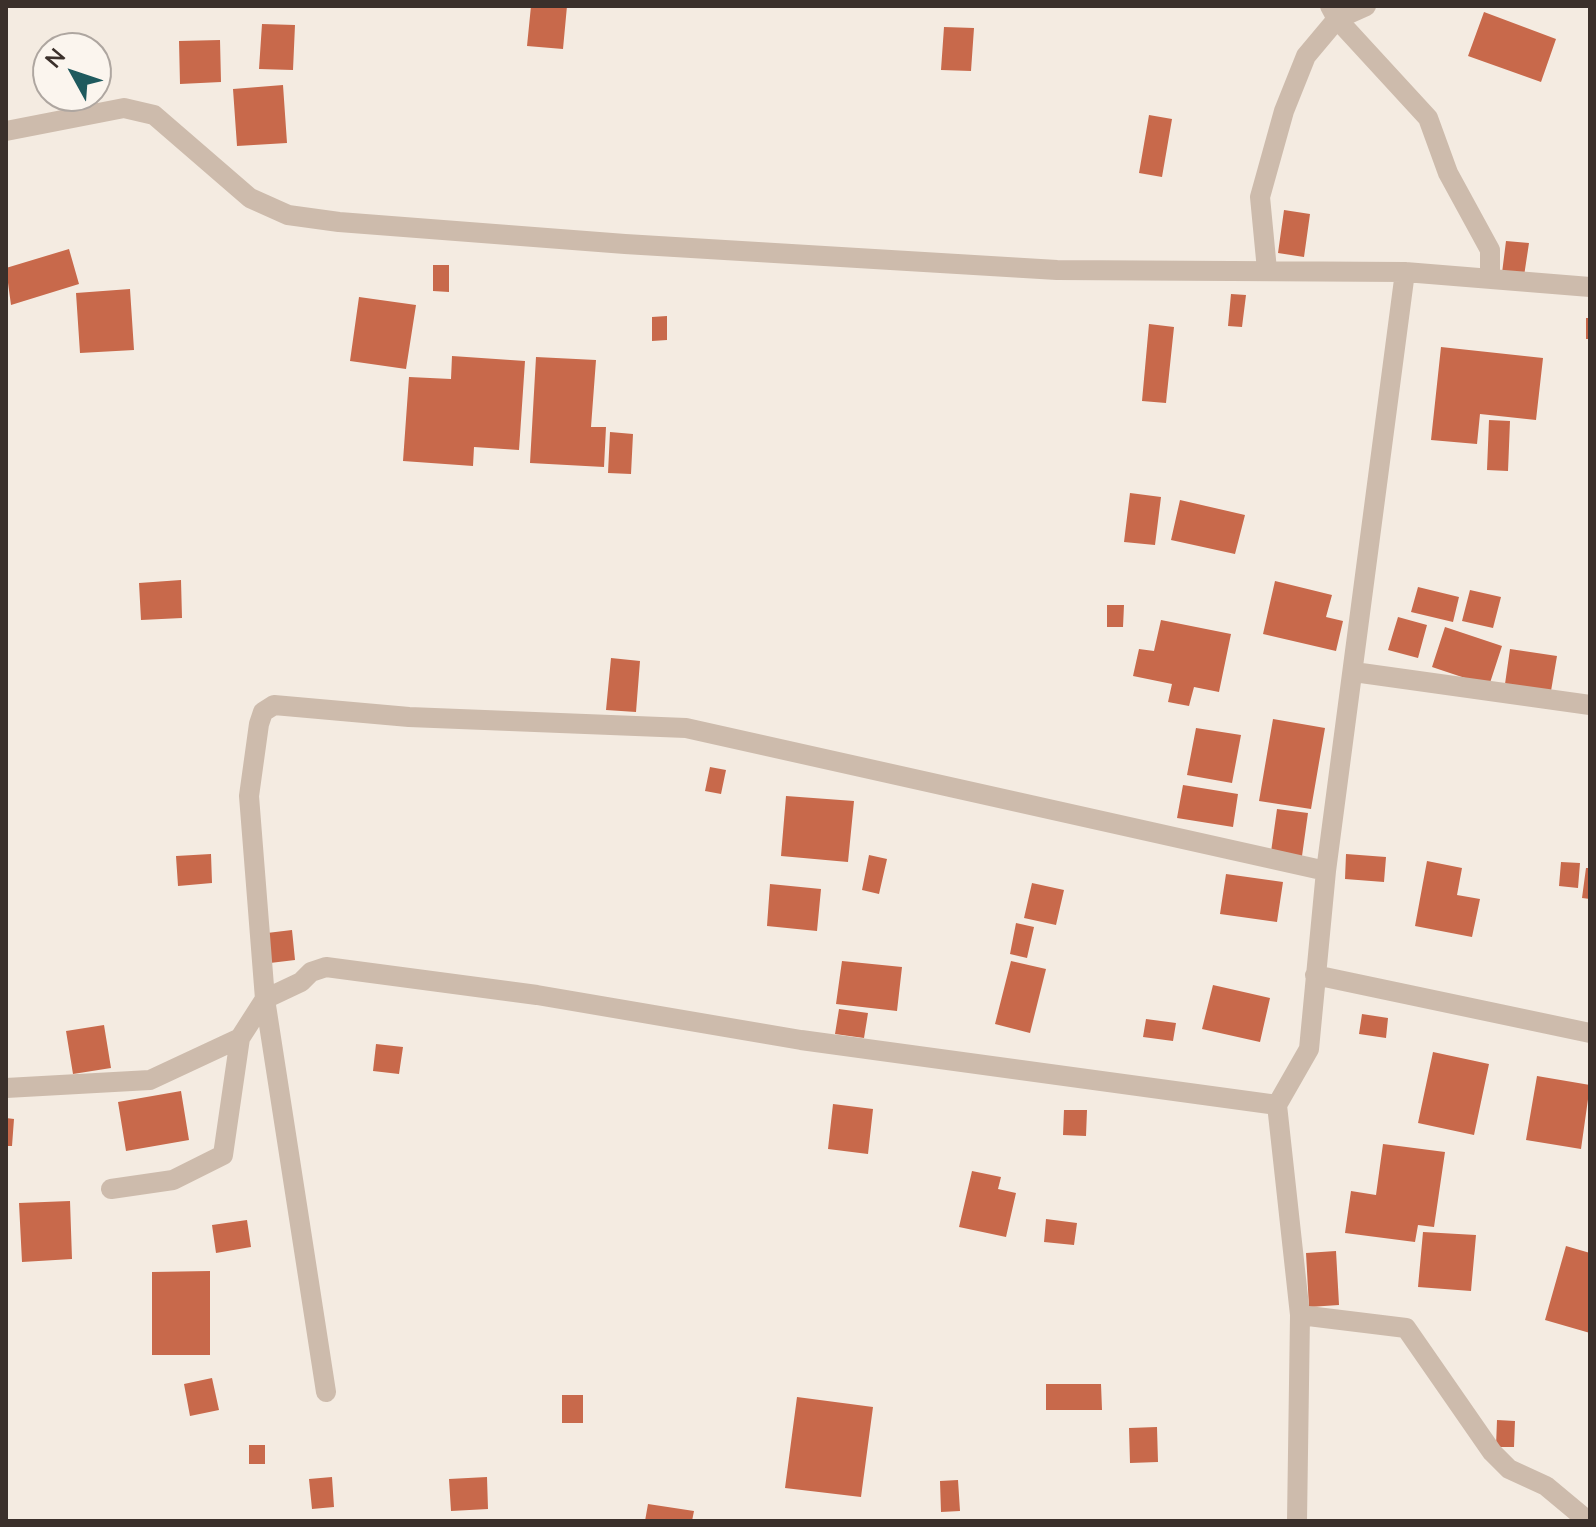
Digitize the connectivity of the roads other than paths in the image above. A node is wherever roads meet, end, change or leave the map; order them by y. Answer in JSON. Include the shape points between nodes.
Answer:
{"nodes":[{"id":1,"x":1366,"y":6,"type":"edge"},
{"id":2,"x":1333,"y":13,"type":"edge"},
{"id":3,"x":6,"y":131,"type":"edge"},
{"id":4,"x":1267,"y":270,"type":"junction"},
{"id":5,"x":1405,"y":272,"type":"junction"},
{"id":6,"x":1490,"y":279,"type":"junction"},
{"id":7,"x":1590,"y":287,"type":"edge"},
{"id":8,"x":1354,"y":672,"type":"junction"},
{"id":9,"x":1590,"y":705,"type":"edge"},
{"id":10,"x":1326,"y":871,"type":"junction"},
{"id":11,"x":1315,"y":975,"type":"junction"},
{"id":12,"x":265,"y":999,"type":"junction"},
{"id":13,"x":1590,"y":1033,"type":"edge"},
{"id":14,"x":240,"y":1038,"type":"junction"},
{"id":15,"x":6,"y":1088,"type":"edge"},
{"id":16,"x":1277,"y":1105,"type":"junction"},
{"id":17,"x":111,"y":1189,"type":"dead end"},
{"id":18,"x":1300,"y":1315,"type":"junction"},
{"id":19,"x":326,"y":1392,"type":"dead end"},
{"id":20,"x":1297,"y":1521,"type":"edge"},
{"id":21,"x":1588,"y":1521,"type":"edge"}],
"edges":[{"from":1,"to":2,"type":"street"},
{"from":2,"to":4,"type":"street","via":[[1306,56],[1270,153],[1260,197]]},
{"from":2,"to":6,"type":"street","via":[[1428,118],[1448,173],[1490,250]]},
{"from":3,"to":4,"type":"street","via":[[124,108],[154,115],[250,198],[288,215],[339,222],[1041,269]]},
{"from":4,"to":5,"type":"street"},
{"from":5,"to":6,"type":"street"},
{"from":5,"to":8,"type":"street"},
{"from":6,"to":7,"type":"street"},
{"from":8,"to":9,"type":"street"},
{"from":8,"to":10,"type":"street"},
{"from":10,"to":11,"type":"street"},
{"from":10,"to":12,"type":"street","via":[[686,728],[409,717],[274,705],[263,712],[259,724],[249,796]]},
{"from":11,"to":13,"type":"street"},
{"from":11,"to":16,"type":"street","via":[[1309,1049]]},
{"from":12,"to":14,"type":"street"},
{"from":12,"to":16,"type":"street","via":[[326,967],[537,995],[801,1040]]},
{"from":12,"to":19,"type":"street"},
{"from":14,"to":15,"type":"street","via":[[150,1080]]},
{"from":14,"to":17,"type":"street","via":[[223,1155],[173,1180]]},
{"from":16,"to":18,"type":"street"},
{"from":18,"to":20,"type":"street"},
{"from":18,"to":21,"type":"street","via":[[1406,1328],[1492,1452]]}]}
